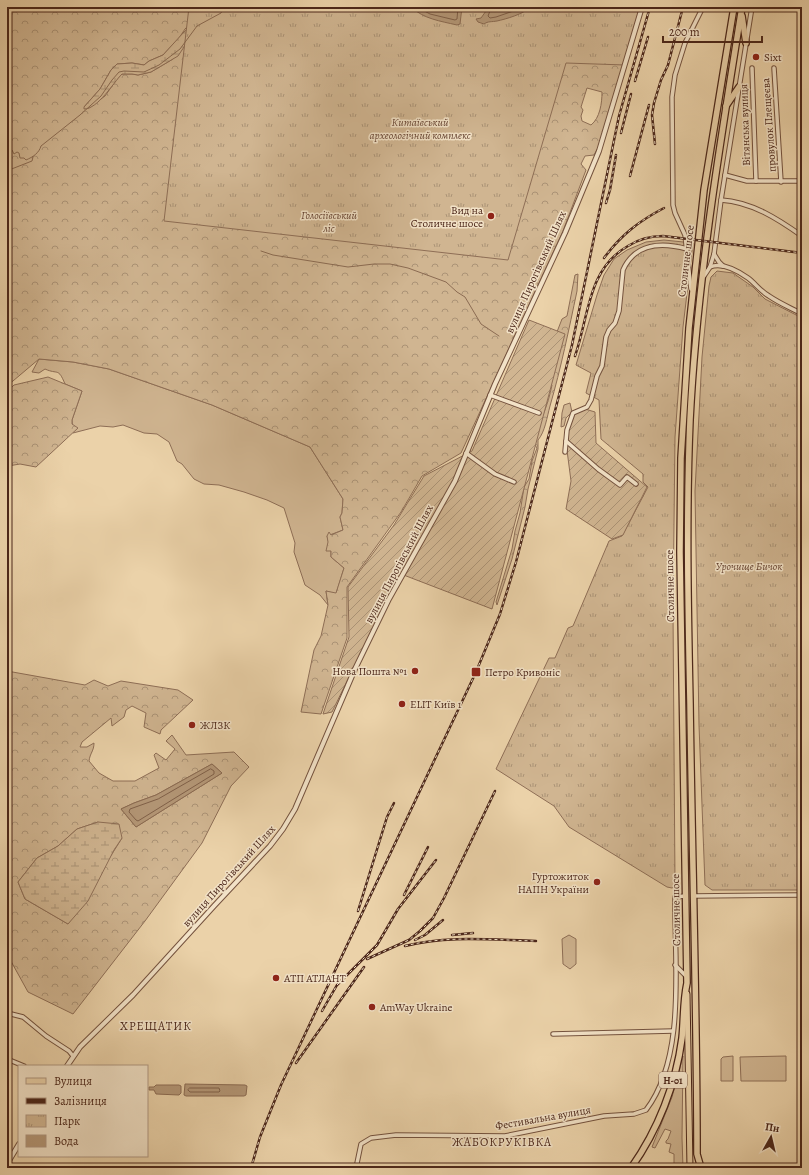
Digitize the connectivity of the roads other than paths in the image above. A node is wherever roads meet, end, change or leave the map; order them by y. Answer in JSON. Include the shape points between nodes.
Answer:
{"nodes":[{"id":1,"x":642,"y":7,"type":"edge"},
{"id":2,"x":703,"y":7,"type":"edge"},
{"id":3,"x":734,"y":7,"type":"edge"},
{"id":4,"x":752,"y":7,"type":"edge"},
{"id":5,"x":741,"y":8,"type":"edge"},
{"id":6,"x":746,"y":43,"type":"junction"},
{"id":7,"x":752,"y":68,"type":"dead end"},
{"id":8,"x":774,"y":68,"type":"dead end"},
{"id":9,"x":739,"y":87,"type":"junction"},
{"id":10,"x":725,"y":108,"type":"junction"},
{"id":11,"x":725,"y":175,"type":"junction"},
{"id":12,"x":756,"y":181,"type":"junction"},
{"id":13,"x":802,"y":181,"type":"edge"},
{"id":14,"x":781,"y":182,"type":"junction"},
{"id":15,"x":721,"y":200,"type":"junction"},
{"id":16,"x":802,"y":236,"type":"edge"},
{"id":17,"x":687,"y":249,"type":"junction"},
{"id":18,"x":714,"y":254,"type":"junction"},
{"id":19,"x":724,"y":266,"type":"junction"},
{"id":20,"x":710,"y":267,"type":"junction"},
{"id":21,"x":702,"y":279,"type":"junction"},
{"id":22,"x":692,"y":294,"type":"junction"},
{"id":23,"x":802,"y":314,"type":"edge"},
{"id":24,"x":490,"y":395,"type":"junction"},
{"id":25,"x":539,"y":413,"type":"dead end"},
{"id":26,"x":566,"y":441,"type":"junction"},
{"id":27,"x":565,"y":452,"type":"dead end"},
{"id":28,"x":466,"y":453,"type":"junction"},
{"id":29,"x":514,"y":482,"type":"dead end"},
{"id":30,"x":636,"y":484,"type":"dead end"},
{"id":31,"x":802,"y":895,"type":"edge"},
{"id":32,"x":685,"y":896,"type":"junction"},
{"id":33,"x":693,"y":896,"type":"junction"},
{"id":34,"x":675,"y":965,"type":"junction"},
{"id":35,"x":687,"y":980,"type":"junction"},
{"id":36,"x":7,"y":1013,"type":"edge"},
{"id":37,"x":673,"y":1031,"type":"junction"},
{"id":38,"x":553,"y":1034,"type":"dead end"},
{"id":39,"x":73,"y":1056,"type":"junction"},
{"id":40,"x":7,"y":1059,"type":"edge"},
{"id":41,"x":22,"y":1065,"type":"edge"},
{"id":42,"x":68,"y":1065,"type":"edge"},
{"id":43,"x":18,"y":1146,"type":"edge"},
{"id":44,"x":697,"y":1154,"type":"junction"},
{"id":45,"x":7,"y":1164,"type":"edge"},
{"id":46,"x":356,"y":1168,"type":"edge"},
{"id":47,"x":631,"y":1168,"type":"edge"},
{"id":48,"x":690,"y":1168,"type":"edge"},
{"id":49,"x":697,"y":1168,"type":"edge"},
{"id":50,"x":701,"y":1168,"type":"edge"}],
"edges":[{"from":1,"to":24,"type":"street","name":"вулиця Пирогівський Шлях","via":[[599,151],[565,233]]},
{"from":2,"to":17,"type":"street","via":[[681,54],[672,97],[673,205],[684,230]]},
{"from":3,"to":22,"type":"highway","name":"Столичне шосе","via":[[704,190]]},
{"from":4,"to":6,"type":"street"},
{"from":5,"to":6,"type":"highway"},
{"from":5,"to":10,"type":"highway","name":"Столичне шосе"},
{"from":6,"to":9,"type":"street"},
{"from":7,"to":12,"type":"street","name":"Вітянська вулиця"},
{"from":8,"to":14,"type":"street","name":"провулок Плещеєва"},
{"from":9,"to":10,"type":"highway"},
{"from":9,"to":11,"type":"street"},
{"from":10,"to":21,"type":"highway","name":"Столичне шосе"},
{"from":11,"to":12,"type":"street"},
{"from":11,"to":15,"type":"street"},
{"from":12,"to":14,"type":"street"},
{"from":13,"to":14,"type":"street"},
{"from":15,"to":16,"type":"street","via":[[757,208]]},
{"from":15,"to":18,"type":"street"},
{"from":17,"to":22,"type":"street"},
{"from":17,"to":26,"type":"street","via":[[648,246],[636,252],[626,265],[623,270],[619,311],[606,337],[602,366],[596,376],[591,400],[587,407],[573,413]]},
{"from":18,"to":19,"type":"street"},
{"from":18,"to":20,"type":"street"},
{"from":19,"to":20,"type":"street"},
{"from":19,"to":23,"type":"street","via":[[749,278],[768,296]]},
{"from":20,"to":21,"type":"street"},
{"from":21,"to":33,"type":"highway","name":"Столичне шосе","via":[[690,419],[688,502]]},
{"from":22,"to":32,"type":"highway","name":"Столичне шосе","via":[[680,481]]},
{"from":24,"to":25,"type":"street"},
{"from":24,"to":28,"type":"street","name":"вулиця Пирогівський Шлях"},
{"from":26,"to":27,"type":"street"},
{"from":26,"to":30,"type":"street","via":[[620,485],[627,477]]},
{"from":28,"to":29,"type":"street","via":[[495,474]]},
{"from":28,"to":39,"type":"street","name":"вулиця Пирогівський Шлях","via":[[456,481],[389,599],[355,668],[304,790],[283,829],[133,995]]},
{"from":31,"to":33,"type":"street"},
{"from":32,"to":34,"type":"street","name":"Фестивальна вулиця","via":[[675,897]]},
{"from":32,"to":35,"type":"highway","name":"Столичне шосе"},
{"from":33,"to":44,"type":"highway","name":"Столичне шосе"},
{"from":34,"to":35,"type":"street"},
{"from":34,"to":37,"type":"street","name":"Фестивальна вулиця"},
{"from":35,"to":47,"type":"highway","number":"Н-01","via":[[682,1039],[672,1083],[652,1134]]},
{"from":35,"to":48,"type":"main road","name":"Столичне шосе"},
{"from":36,"to":39,"type":"street","via":[[23,1017]]},
{"from":37,"to":38,"type":"street"},
{"from":37,"to":46,"type":"street","name":"Фестивальна вулиця","via":[[671,1054],[665,1072],[649,1106],[643,1111],[604,1116],[505,1136],[396,1135],[371,1138],[361,1144]]},
{"from":39,"to":42,"type":"street","name":"вулиця Пирогівський Шлях"},
{"from":40,"to":41,"type":"street"},
{"from":43,"to":45,"type":"street"},
{"from":44,"to":49,"type":"main road","name":"Столичне шосе"},
{"from":44,"to":50,"type":"highway"}]}
